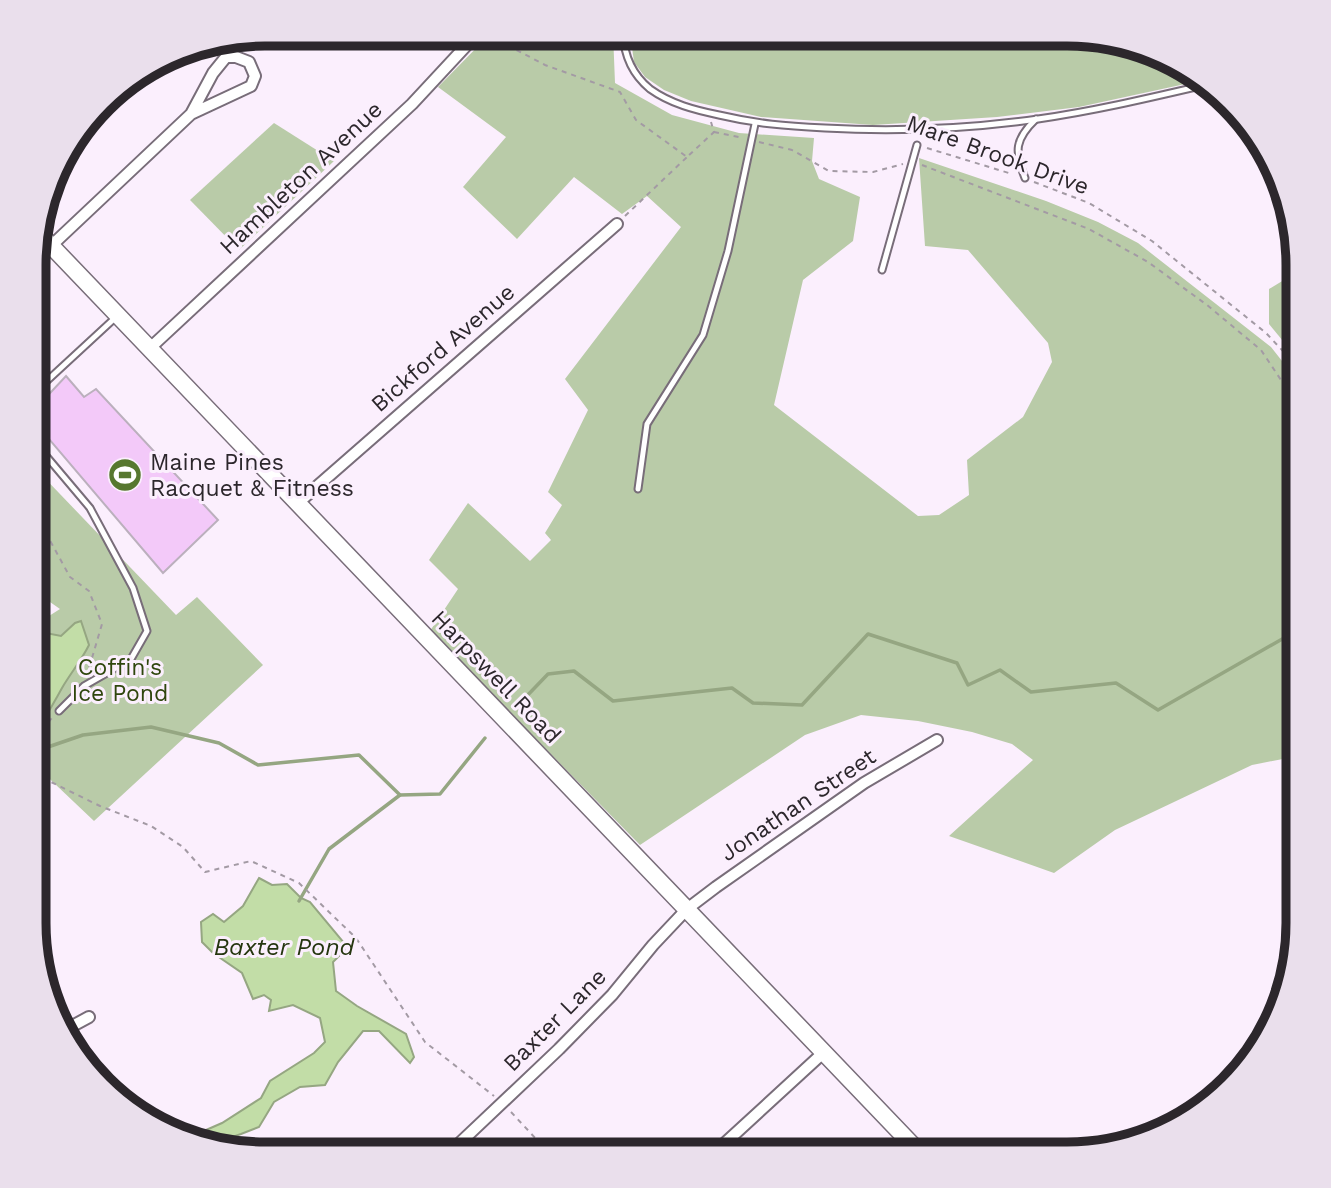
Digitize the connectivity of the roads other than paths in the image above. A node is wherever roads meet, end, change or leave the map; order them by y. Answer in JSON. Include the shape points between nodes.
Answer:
{"nodes":[{"id":1,"x":466,"y":46,"type":"edge"},
{"id":2,"x":624,"y":46,"type":"edge"},
{"id":3,"x":1195,"y":87,"type":"edge"},
{"id":4,"x":191,"y":114,"type":"junction"},
{"id":5,"x":1036,"y":119,"type":"junction"},
{"id":6,"x":755,"y":124,"type":"junction"},
{"id":7,"x":917,"y":145,"type":"road end"},
{"id":8,"x":1025,"y":178,"type":"road end"},
{"id":9,"x":617,"y":224,"type":"road end"},
{"id":10,"x":47,"y":241,"type":"edge"},
{"id":11,"x":51,"y":246,"type":"junction"},
{"id":12,"x":882,"y":270,"type":"dead end"},
{"id":13,"x":117,"y":316,"type":"junction"},
{"id":14,"x":149,"y":349,"type":"junction"},
{"id":15,"x":45,"y":382,"type":"edge"},
{"id":16,"x":45,"y":455,"type":"edge"},
{"id":17,"x":638,"y":489,"type":"dead end"},
{"id":18,"x":298,"y":503,"type":"junction"},
{"id":19,"x":59,"y":711,"type":"road end"},
{"id":20,"x":937,"y":740,"type":"dead end"},
{"id":21,"x":687,"y":909,"type":"junction"},
{"id":22,"x":89,"y":1017,"type":"dead end"},
{"id":23,"x":72,"y":1026,"type":"edge"},
{"id":24,"x":823,"y":1053,"type":"junction"},
{"id":25,"x":461,"y":1142,"type":"edge"},
{"id":26,"x":726,"y":1142,"type":"edge"},
{"id":27,"x":909,"y":1142,"type":"edge"}],
"edges":[{"from":1,"to":14,"type":"street","name":"Hambleton Avenue","via":[[412,104]]},
{"from":2,"to":6,"type":"lane","via":[[632,69],[650,89],[685,107]]},
{"from":3,"to":5,"type":"lane"},
{"from":4,"to":4,"type":"street","via":[[251,86],[255,76],[249,62],[226,57]]},
{"from":4,"to":11,"type":"street"},
{"from":5,"to":6,"type":"lane","via":[[885,131]]},
{"from":5,"to":8,"type":"lane","via":[[1018,144]]},
{"from":6,"to":17,"type":"lane","via":[[703,335],[646,425]]},
{"from":7,"to":12,"type":"lane"},
{"from":9,"to":18,"type":"street","name":"Bickford Avenue"},
{"from":10,"to":11,"type":"main road","name":"Harpswell Road"},
{"from":11,"to":13,"type":"main road","name":"Harpswell Road"},
{"from":13,"to":14,"type":"main road","name":"Harpswell Road"},
{"from":13,"to":15,"type":"lane"},
{"from":14,"to":18,"type":"main road","name":"Harpswell Road"},
{"from":16,"to":19,"type":"lane","via":[[90,508],[133,588],[147,631],[131,659],[84,686]]},
{"from":18,"to":21,"type":"main road","name":"Harpswell Road"},
{"from":20,"to":21,"type":"street","name":"Jonathan Street","via":[[853,790]]},
{"from":21,"to":24,"type":"main road","name":"Harpswell Road"},
{"from":21,"to":25,"type":"street","name":"Baxter Lane","via":[[612,995]]},
{"from":22,"to":23,"type":"street"},
{"from":24,"to":26,"type":"street"},
{"from":24,"to":27,"type":"main road","name":"Harpswell Road"}]}
